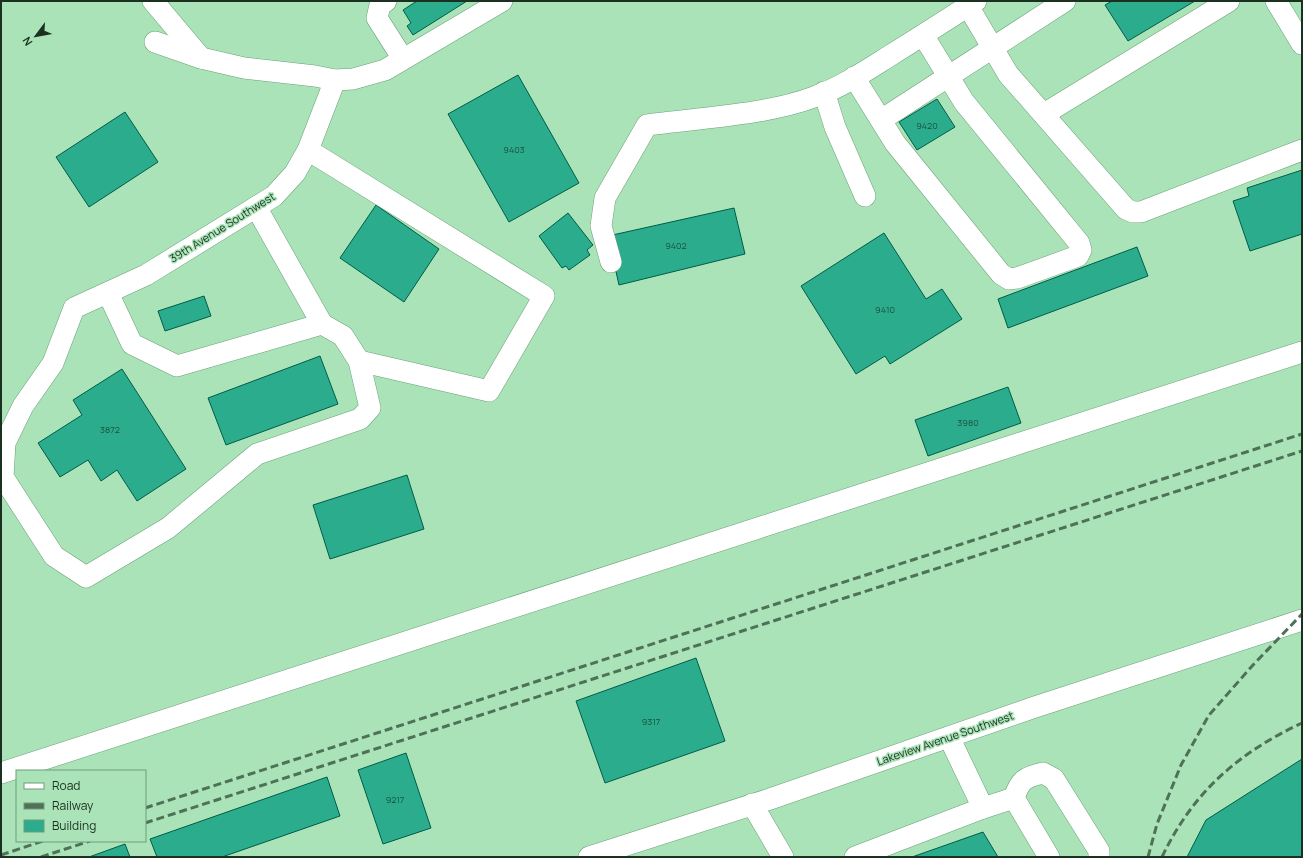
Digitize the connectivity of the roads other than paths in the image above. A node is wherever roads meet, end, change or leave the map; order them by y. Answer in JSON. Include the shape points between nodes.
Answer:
{"nodes":[{"id":1,"x":153,"y":1,"type":"edge"},
{"id":2,"x":386,"y":1,"type":"edge"},
{"id":3,"x":502,"y":1,"type":"edge"},
{"id":4,"x":1065,"y":1,"type":"edge"},
{"id":5,"x":1229,"y":1,"type":"edge"},
{"id":6,"x":1276,"y":1,"type":"edge"},
{"id":7,"x":959,"y":6,"type":"edge"},
{"id":8,"x":922,"y":35,"type":"junction"},
{"id":9,"x":155,"y":42,"type":"dead end"},
{"id":10,"x":1302,"y":44,"type":"edge"},
{"id":11,"x":993,"y":48,"type":"junction"},
{"id":12,"x":201,"y":58,"type":"junction"},
{"id":13,"x":403,"y":59,"type":"junction"},
{"id":14,"x":854,"y":77,"type":"junction"},
{"id":15,"x":948,"y":77,"type":"junction"},
{"id":16,"x":336,"y":80,"type":"junction"},
{"id":17,"x":824,"y":92,"type":"junction"},
{"id":18,"x":1044,"y":114,"type":"junction"},
{"id":19,"x":881,"y":120,"type":"junction"},
{"id":20,"x":308,"y":150,"type":"junction"},
{"id":21,"x":1302,"y":150,"type":"edge"},
{"id":22,"x":865,"y":196,"type":"dead end"},
{"id":23,"x":256,"y":207,"type":"junction"},
{"id":24,"x":611,"y":262,"type":"dead end"},
{"id":25,"x":108,"y":292,"type":"junction"},
{"id":26,"x":322,"y":324,"type":"junction"},
{"id":27,"x":1302,"y":352,"type":"edge"},
{"id":28,"x":359,"y":361,"type":"junction"},
{"id":29,"x":1302,"y":620,"type":"edge"},
{"id":30,"x":949,"y":737,"type":"junction"},
{"id":31,"x":1,"y":773,"type":"edge"},
{"id":32,"x":1014,"y":798,"type":"junction"},
{"id":33,"x":752,"y":804,"type":"junction"},
{"id":34,"x":983,"y":808,"type":"junction"},
{"id":35,"x":589,"y":857,"type":"edge"},
{"id":36,"x":783,"y":857,"type":"edge"},
{"id":37,"x":855,"y":857,"type":"edge"},
{"id":38,"x":1049,"y":857,"type":"edge"},
{"id":39,"x":1099,"y":857,"type":"edge"}],
"edges":[{"from":1,"to":12,"type":"street"},
{"from":2,"to":13,"type":"street","via":[[380,5],[377,18]]},
{"from":3,"to":13,"type":"street"},
{"from":4,"to":11,"type":"street"},
{"from":5,"to":18,"type":"street"},
{"from":6,"to":10,"type":"street"},
{"from":7,"to":8,"type":"street"},
{"from":7,"to":11,"type":"street"},
{"from":8,"to":14,"type":"street"},
{"from":8,"to":15,"type":"street"},
{"from":9,"to":12,"type":"street"},
{"from":11,"to":15,"type":"street"},
{"from":11,"to":18,"type":"street","via":[[1008,74]]},
{"from":12,"to":16,"type":"street","via":[[244,68]]},
{"from":13,"to":16,"type":"street","via":[[369,76]]},
{"from":14,"to":17,"type":"street"},
{"from":14,"to":19,"type":"street"},
{"from":15,"to":19,"type":"street"},
{"from":15,"to":19,"type":"street","via":[[964,102],[1079,243],[1081,250],[1078,256],[1017,278],[1009,279],[1001,274],[895,143]]},
{"from":16,"to":20,"type":"street","name":"39th Avenue Southwest"},
{"from":17,"to":22,"type":"street","via":[[835,127]]},
{"from":17,"to":24,"type":"street","via":[[788,105],[647,125],[605,198],[602,226]]},
{"from":18,"to":21,"type":"street","via":[[1126,209],[1133,212],[1141,212]]},
{"from":20,"to":23,"type":"street","name":"39th Avenue Southwest","via":[[295,173],[274,196]]},
{"from":20,"to":28,"type":"street","via":[[544,296],[489,391]]},
{"from":23,"to":25,"type":"street","name":"39th Avenue Southwest","via":[[146,275]]},
{"from":23,"to":26,"type":"street"},
{"from":25,"to":26,"type":"street","via":[[132,344],[177,366]]},
{"from":25,"to":28,"type":"street","name":"39th Avenue Southwest","via":[[74,308],[53,363],[23,406],[5,443],[3,477],[54,556],[86,577],[168,528],[257,454],[360,419],[370,408]]},
{"from":26,"to":28,"type":"street","via":[[343,336]]},
{"from":27,"to":31,"type":"street"},
{"from":29,"to":30,"type":"street","name":"Lakeview Avenue Southwest"},
{"from":30,"to":33,"type":"street","name":"Lakeview Avenue Southwest"},
{"from":30,"to":34,"type":"street"},
{"from":32,"to":34,"type":"street"},
{"from":32,"to":38,"type":"street"},
{"from":32,"to":39,"type":"street","via":[[1018,785],[1029,776],[1043,773],[1054,779],[1098,851]]},
{"from":33,"to":35,"type":"street","name":"Lakeview Avenue Southwest"},
{"from":33,"to":36,"type":"street"},
{"from":34,"to":37,"type":"street"}]}
